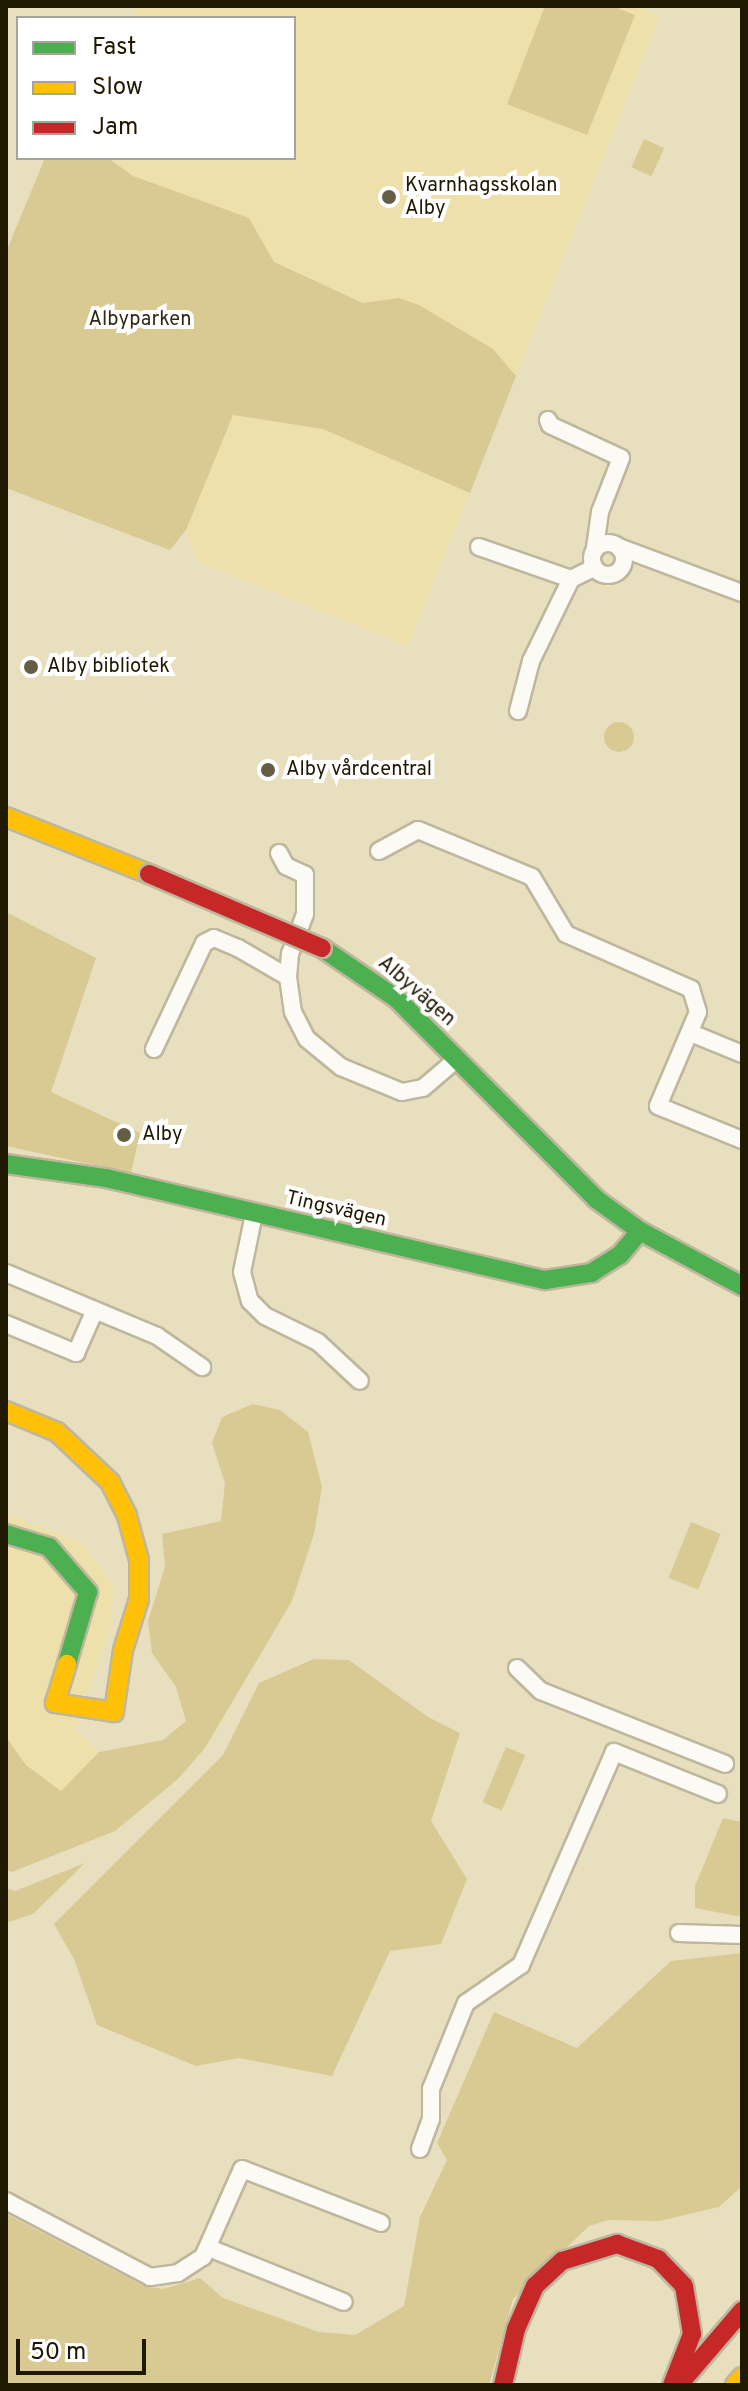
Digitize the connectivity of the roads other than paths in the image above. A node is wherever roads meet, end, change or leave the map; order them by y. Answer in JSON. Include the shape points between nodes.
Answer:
{"nodes":[{"id":1,"x":548,"y":420,"type":"dead end"},
{"id":2,"x":479,"y":547,"type":"dead end"},
{"id":3,"x":619,"y":547,"type":"junction"},
{"id":4,"x":595,"y":549,"type":"junction"},
{"id":5,"x":594,"y":568,"type":"junction"},
{"id":6,"x":571,"y":579,"type":"junction"},
{"id":7,"x":742,"y":593,"type":"edge"},
{"id":8,"x":518,"y":711,"type":"dead end"},
{"id":9,"x":6,"y":817,"type":"edge"},
{"id":10,"x":379,"y":851,"type":"dead end"},
{"id":11,"x":279,"y":853,"type":"dead end"},
{"id":12,"x":288,"y":977,"type":"junction"},
{"id":13,"x":691,"y":1033,"type":"junction"},
{"id":14,"x":154,"y":1049,"type":"dead end"},
{"id":15,"x":742,"y":1054,"type":"edge"},
{"id":16,"x":457,"y":1059,"type":"junction"},
{"id":17,"x":742,"y":1140,"type":"edge"},
{"id":18,"x":6,"y":1164,"type":"edge"},
{"id":19,"x":254,"y":1214,"type":"junction"},
{"id":20,"x":640,"y":1231,"type":"junction"},
{"id":21,"x":6,"y":1273,"type":"edge"},
{"id":22,"x":742,"y":1286,"type":"edge"},
{"id":23,"x":95,"y":1310,"type":"junction"},
{"id":24,"x":6,"y":1324,"type":"edge"},
{"id":25,"x":202,"y":1367,"type":"dead end"},
{"id":26,"x":360,"y":1381,"type":"dead end"},
{"id":27,"x":6,"y":1411,"type":"edge"},
{"id":28,"x":6,"y":1534,"type":"edge"},
{"id":29,"x":517,"y":1668,"type":"dead end"},
{"id":30,"x":725,"y":1764,"type":"dead end"},
{"id":31,"x":718,"y":1794,"type":"dead end"},
{"id":32,"x":679,"y":1933,"type":"dead end"},
{"id":33,"x":742,"y":1935,"type":"edge"},
{"id":34,"x":420,"y":2149,"type":"dead end"},
{"id":35,"x":6,"y":2201,"type":"edge"},
{"id":36,"x":381,"y":2223,"type":"dead end"},
{"id":37,"x":209,"y":2248,"type":"junction"},
{"id":38,"x":344,"y":2302,"type":"dead end"},
{"id":39,"x":742,"y":2311,"type":"edge"},
{"id":40,"x":742,"y":2377,"type":"edge"},
{"id":41,"x":503,"y":2385,"type":"edge"},
{"id":42,"x":672,"y":2385,"type":"edge"},
{"id":43,"x":679,"y":2385,"type":"edge"},
{"id":44,"x":735,"y":2385,"type":"edge"}],
"edges":[{"from":1,"to":4,"type":"street","via":[[621,458],[600,512]]},
{"from":2,"to":6,"type":"street"},
{"from":3,"to":4,"type":"street","via":[[604,543]]},
{"from":3,"to":5,"type":"street","via":[[625,561],[617,574],[601,574]]},
{"from":3,"to":7,"type":"street"},
{"from":4,"to":5,"type":"street"},
{"from":5,"to":6,"type":"street"},
{"from":6,"to":8,"type":"street","via":[[531,661]]},
{"from":9,"to":16,"type":"main road","name":"Albyvägen","bridge":true,"via":[[322,948],[397,999]]},
{"from":10,"to":13,"type":"street","via":[[418,830],[532,877],[566,934],[691,989],[698,1002]]},
{"from":11,"to":12,"type":"street","via":[[286,866],[305,875],[305,914],[290,954]]},
{"from":12,"to":14,"type":"street","via":[[214,938],[204,943]]},
{"from":12,"to":16,"type":"street","via":[[293,1012],[307,1039],[367,1080],[411,1092]]},
{"from":13,"to":15,"type":"street"},
{"from":13,"to":17,"type":"street","via":[[658,1106]]},
{"from":16,"to":20,"type":"main road","name":"Albyvägen","via":[[553,1161]]},
{"from":18,"to":19,"type":"main road","name":"Tingsvägen","via":[[106,1178]]},
{"from":19,"to":20,"type":"main road","name":"Tingsvägen","via":[[545,1280],[591,1273],[620,1255]]},
{"from":19,"to":26,"type":"street","via":[[242,1272],[250,1301],[265,1316],[318,1342]]},
{"from":20,"to":22,"type":"main road","name":"Albyvägen"},
{"from":21,"to":23,"type":"street"},
{"from":23,"to":24,"type":"street","via":[[76,1353]]},
{"from":23,"to":25,"type":"street","via":[[157,1336]]},
{"from":27,"to":28,"type":"main road","via":[[57,1432],[78,1447],[110,1482],[127,1516],[139,1560],[139,1599],[123,1650],[114,1712],[55,1703],[88,1592],[49,1547]]},
{"from":29,"to":30,"type":"street","via":[[541,1691]]},
{"from":31,"to":34,"type":"street","via":[[614,1752],[521,1965],[466,2003],[431,2089],[431,2119]]},
{"from":32,"to":33,"type":"street"},
{"from":35,"to":37,"type":"street","via":[[150,2277],[193,2266]]},
{"from":36,"to":37,"type":"street","via":[[242,2169]]},
{"from":37,"to":38,"type":"street"},
{"from":39,"to":43,"type":"main road"},
{"from":40,"to":44,"type":"main road"},
{"from":41,"to":42,"type":"main road","via":[[516,2329],[535,2286],[562,2261],[617,2244],[658,2259],[684,2286],[692,2334]]}]}
